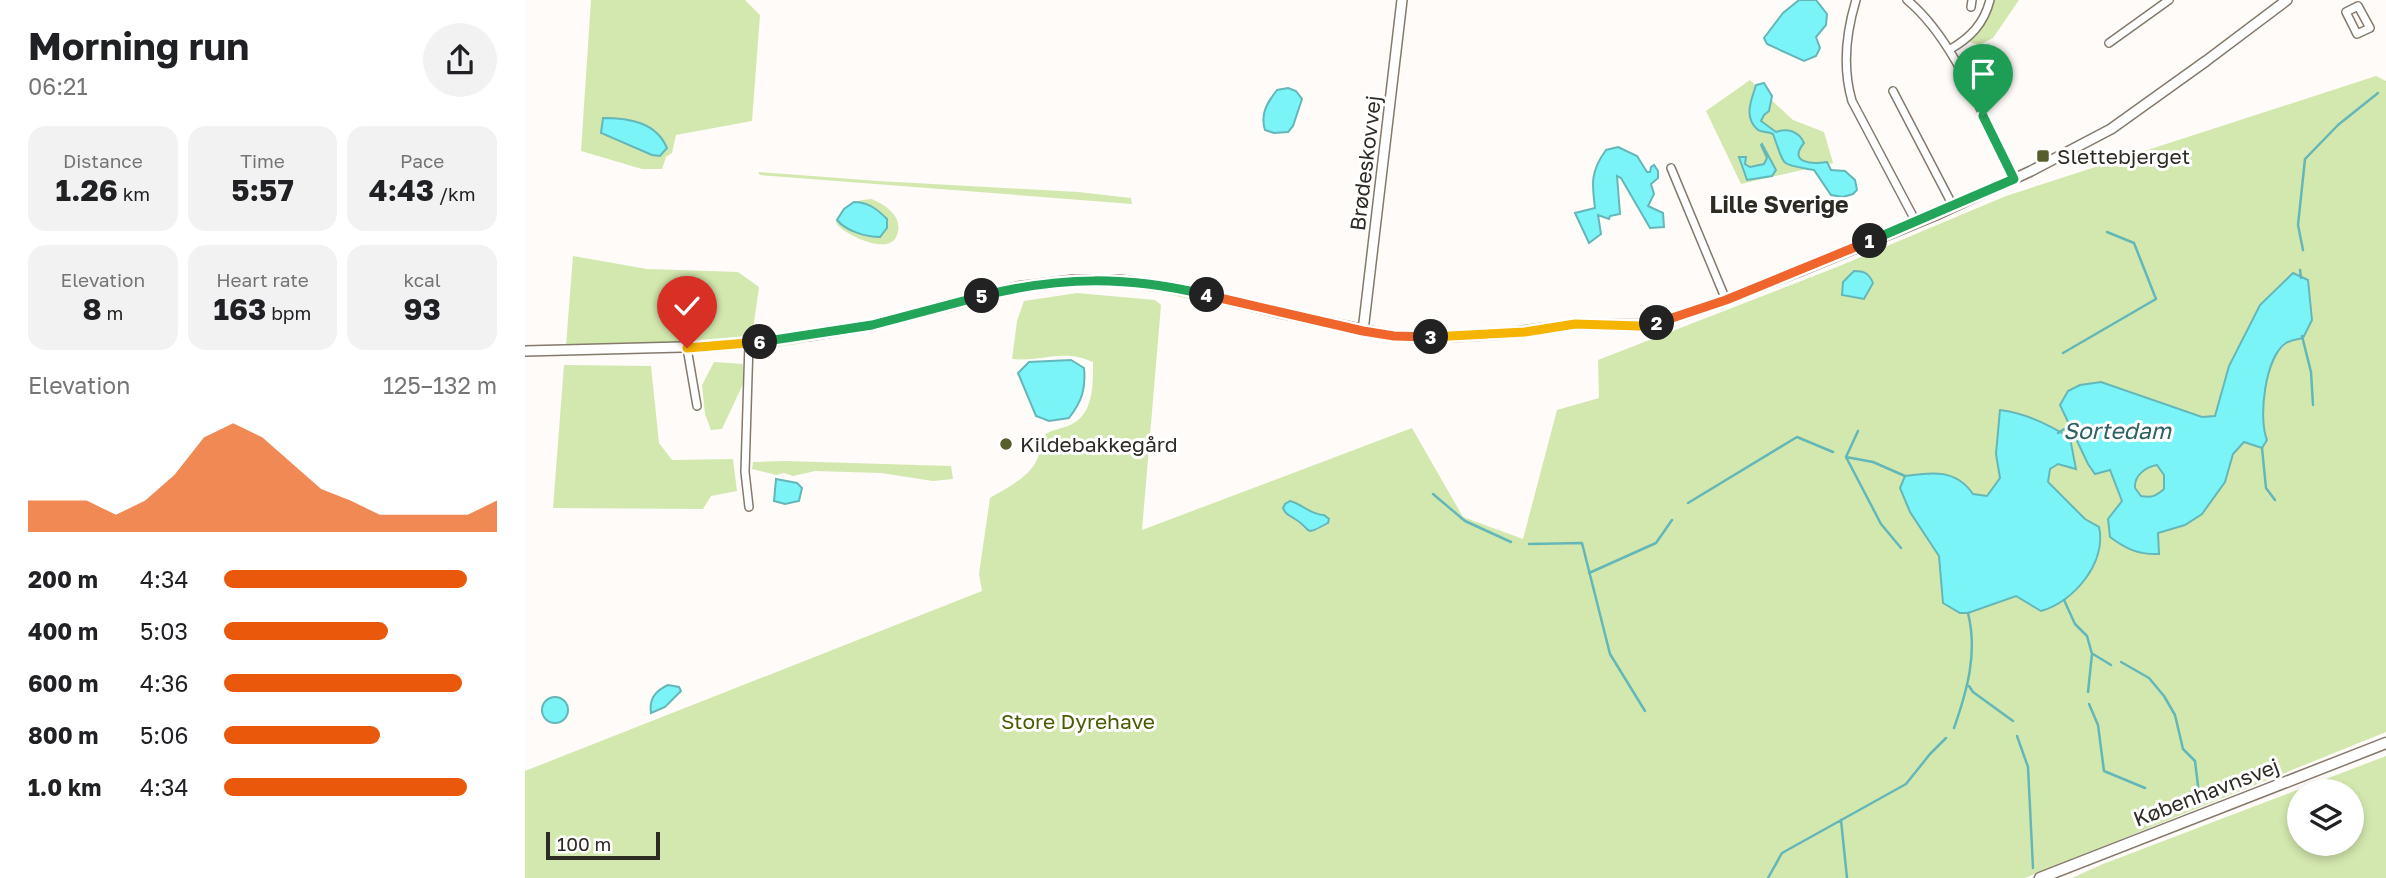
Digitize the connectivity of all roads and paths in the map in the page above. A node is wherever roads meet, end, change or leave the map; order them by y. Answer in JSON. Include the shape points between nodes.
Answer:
{"nodes":[{"id":1,"x":1402,"y":0,"type":"edge"},
{"id":2,"x":1856,"y":0,"type":"edge"},
{"id":3,"x":1907,"y":0,"type":"edge"},
{"id":4,"x":1990,"y":0,"type":"edge"},
{"id":5,"x":2169,"y":0,"type":"edge"},
{"id":6,"x":2287,"y":0,"type":"edge"},
{"id":7,"x":2349,"y":0,"type":"edge"},
{"id":8,"x":2353,"y":8,"type":"dead end"},
{"id":9,"x":2109,"y":43,"type":"dead end"},
{"id":10,"x":1949,"y":50,"type":"junction"},
{"id":11,"x":1893,"y":91,"type":"dead end"},
{"id":12,"x":1671,"y":168,"type":"dead end"},
{"id":13,"x":2014,"y":179,"type":"junction"},
{"id":14,"x":1953,"y":206,"type":"junction"},
{"id":15,"x":1916,"y":222,"type":"junction"},
{"id":16,"x":1726,"y":300,"type":"junction"},
{"id":17,"x":1363,"y":331,"type":"junction"},
{"id":18,"x":750,"y":344,"type":"junction"},
{"id":19,"x":687,"y":348,"type":"junction"},
{"id":20,"x":525,"y":351,"type":"edge"},
{"id":21,"x":697,"y":405,"type":"dead end"},
{"id":22,"x":749,"y":507,"type":"dead end"},
{"id":23,"x":2386,"y":743,"type":"edge"},
{"id":24,"x":2040,"y":878,"type":"edge"}],
"edges":[{"from":1,"to":17,"type":"street","name":"Brødeskovvej"},
{"from":2,"to":15,"type":"street","via":[[1846,51],[1846,81]]},
{"from":3,"to":10,"type":"street"},
{"from":4,"to":10,"type":"street","via":[[1980,25]]},
{"from":5,"to":9,"type":"street"},
{"from":6,"to":13,"type":"street","via":[[2111,129]]},
{"from":7,"to":8,"type":"street"},
{"from":10,"to":13,"type":"street"},
{"from":11,"to":14,"type":"street"},
{"from":12,"to":16,"type":"street"},
{"from":13,"to":14,"type":"street"},
{"from":14,"to":15,"type":"street"},
{"from":15,"to":16,"type":"street"},
{"from":16,"to":17,"type":"street","via":[[1650,325],[1575,324],[1447,337]]},
{"from":17,"to":18,"type":"street","via":[[1178,288],[1075,280],[1017,287],[872,325]]},
{"from":18,"to":19,"type":"street"},
{"from":18,"to":22,"type":"street","via":[[745,472]]},
{"from":19,"to":20,"type":"street"},
{"from":19,"to":21,"type":"street"},
{"from":23,"to":24,"type":"main road","name":"Københavnsvej"}]}
